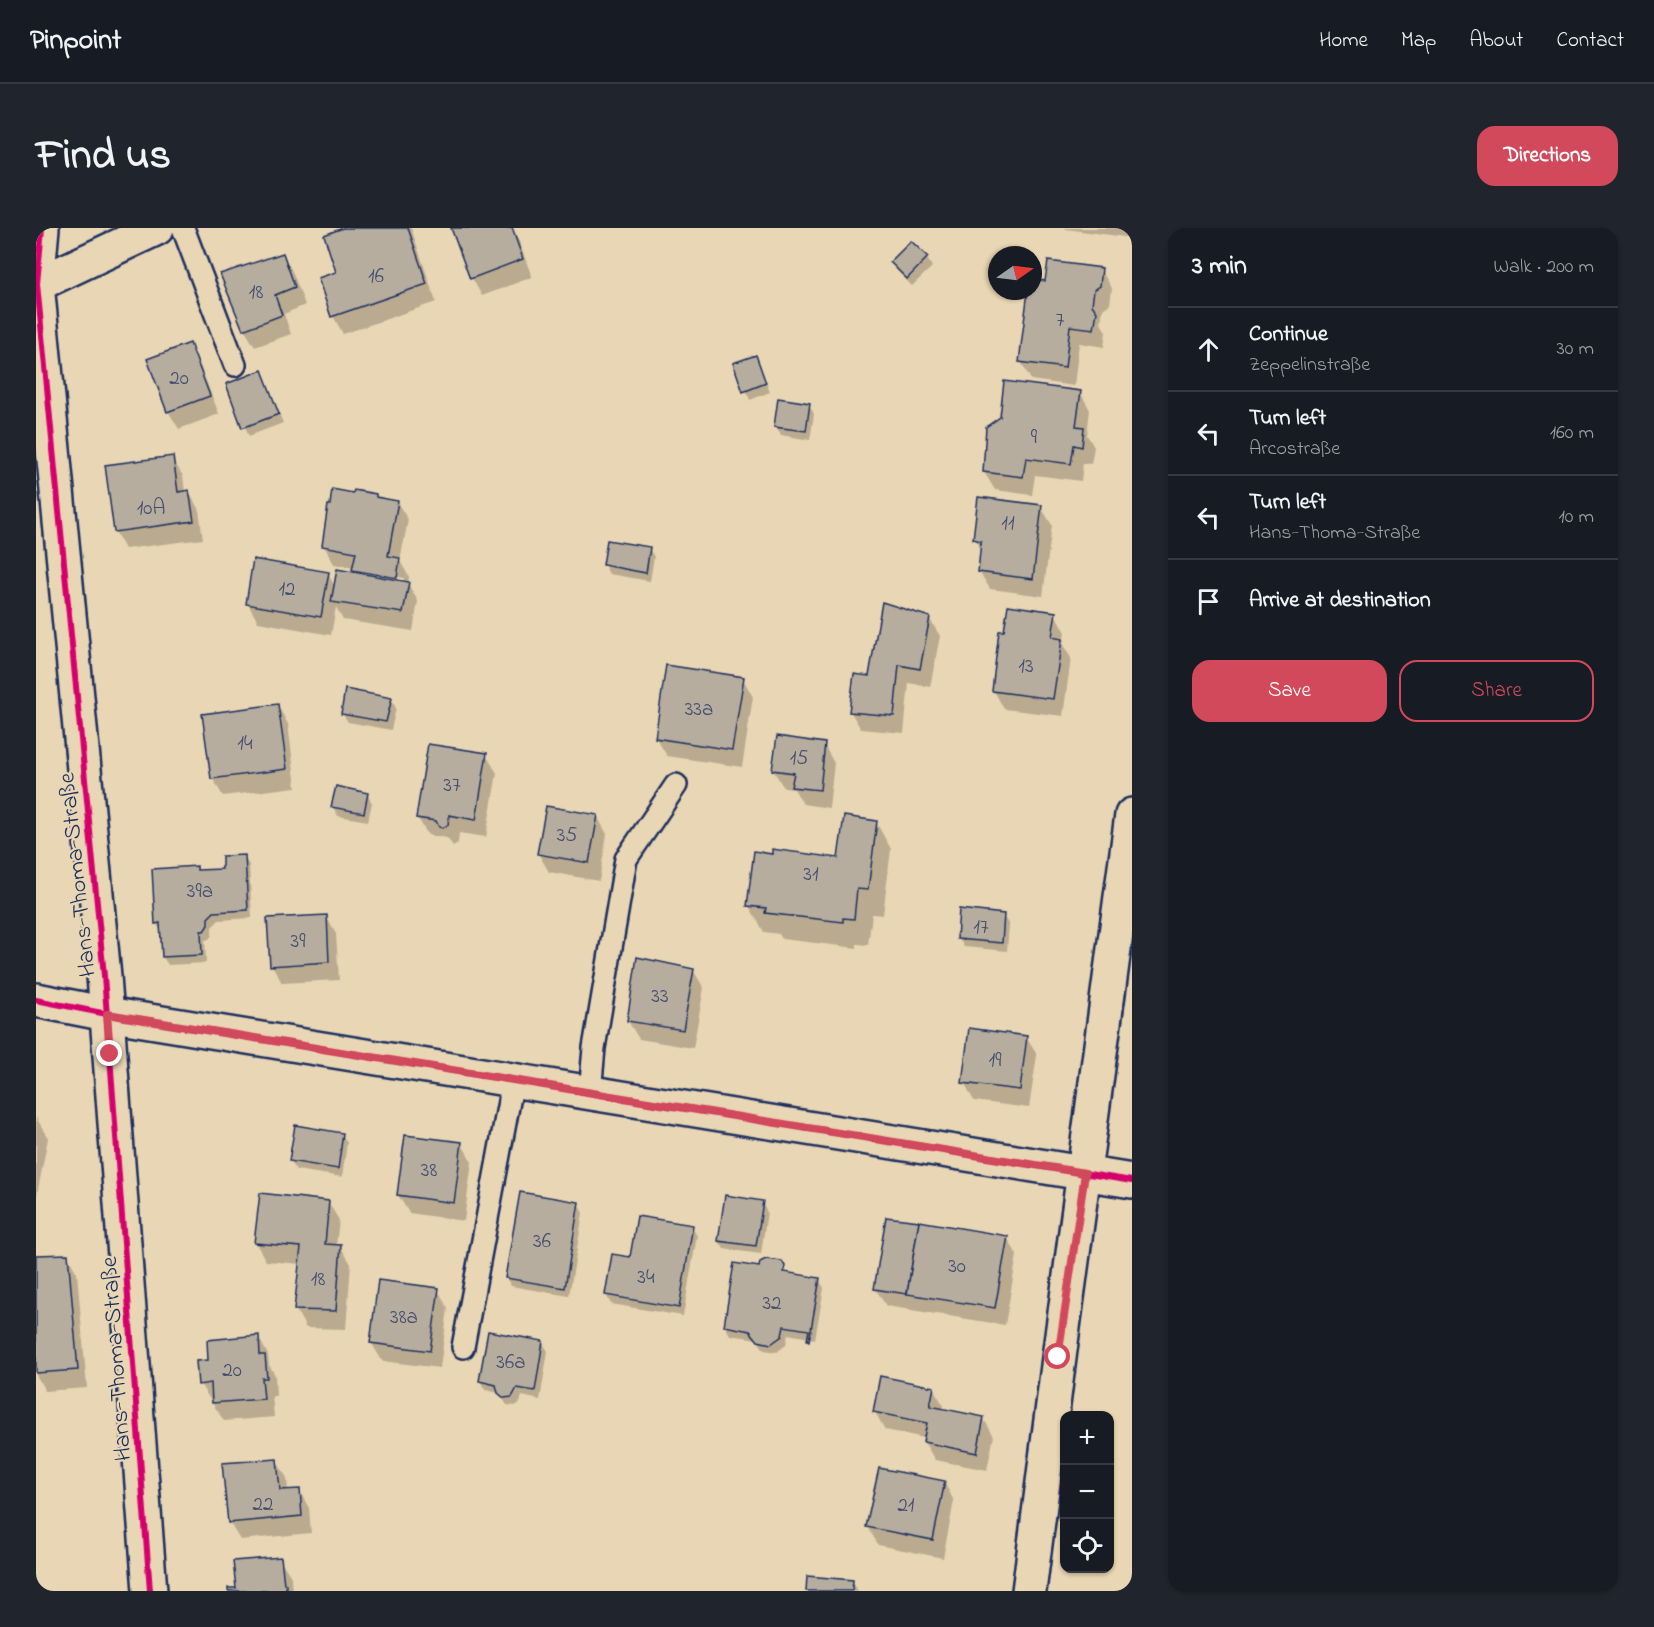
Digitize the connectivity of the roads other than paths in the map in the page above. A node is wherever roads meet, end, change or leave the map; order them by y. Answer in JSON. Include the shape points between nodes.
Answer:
{"nodes":[{"id":1,"x":42,"y":228,"type":"edge"},
{"id":2,"x":157,"y":228,"type":"edge"},
{"id":3,"x":183,"y":228,"type":"edge"},
{"id":4,"x":36,"y":285,"type":"edge"},
{"id":5,"x":235,"y":365,"type":"dead end"},
{"id":6,"x":676,"y":785,"type":"dead end"},
{"id":7,"x":1132,"y":814,"type":"edge"},
{"id":8,"x":36,"y":1000,"type":"edge"},
{"id":9,"x":107,"y":1014,"type":"junction"},
{"id":10,"x":513,"y":1080,"type":"junction"},
{"id":11,"x":590,"y":1093,"type":"junction"},
{"id":12,"x":1085,"y":1173,"type":"junction"},
{"id":13,"x":1132,"y":1181,"type":"edge"},
{"id":14,"x":463,"y":1347,"type":"dead end"},
{"id":15,"x":150,"y":1591,"type":"edge"},
{"id":16,"x":1029,"y":1591,"type":"edge"}],
"edges":[{"from":1,"to":4,"type":"street","name":"Hans-Thoma-Straße"},
{"from":2,"to":4,"type":"street"},
{"from":3,"to":5,"type":"lane"},
{"from":4,"to":9,"type":"street","name":"Hans-Thoma-Straße"},
{"from":6,"to":11,"type":"lane","via":[[626,859]]},
{"from":7,"to":12,"type":"street"},
{"from":8,"to":9,"type":"street"},
{"from":9,"to":10,"type":"street"},
{"from":9,"to":15,"type":"street","name":"Hans-Thoma-Straße"},
{"from":10,"to":11,"type":"street"},
{"from":10,"to":14,"type":"lane"},
{"from":11,"to":12,"type":"street"},
{"from":12,"to":13,"type":"street"},
{"from":12,"to":16,"type":"street"}]}
